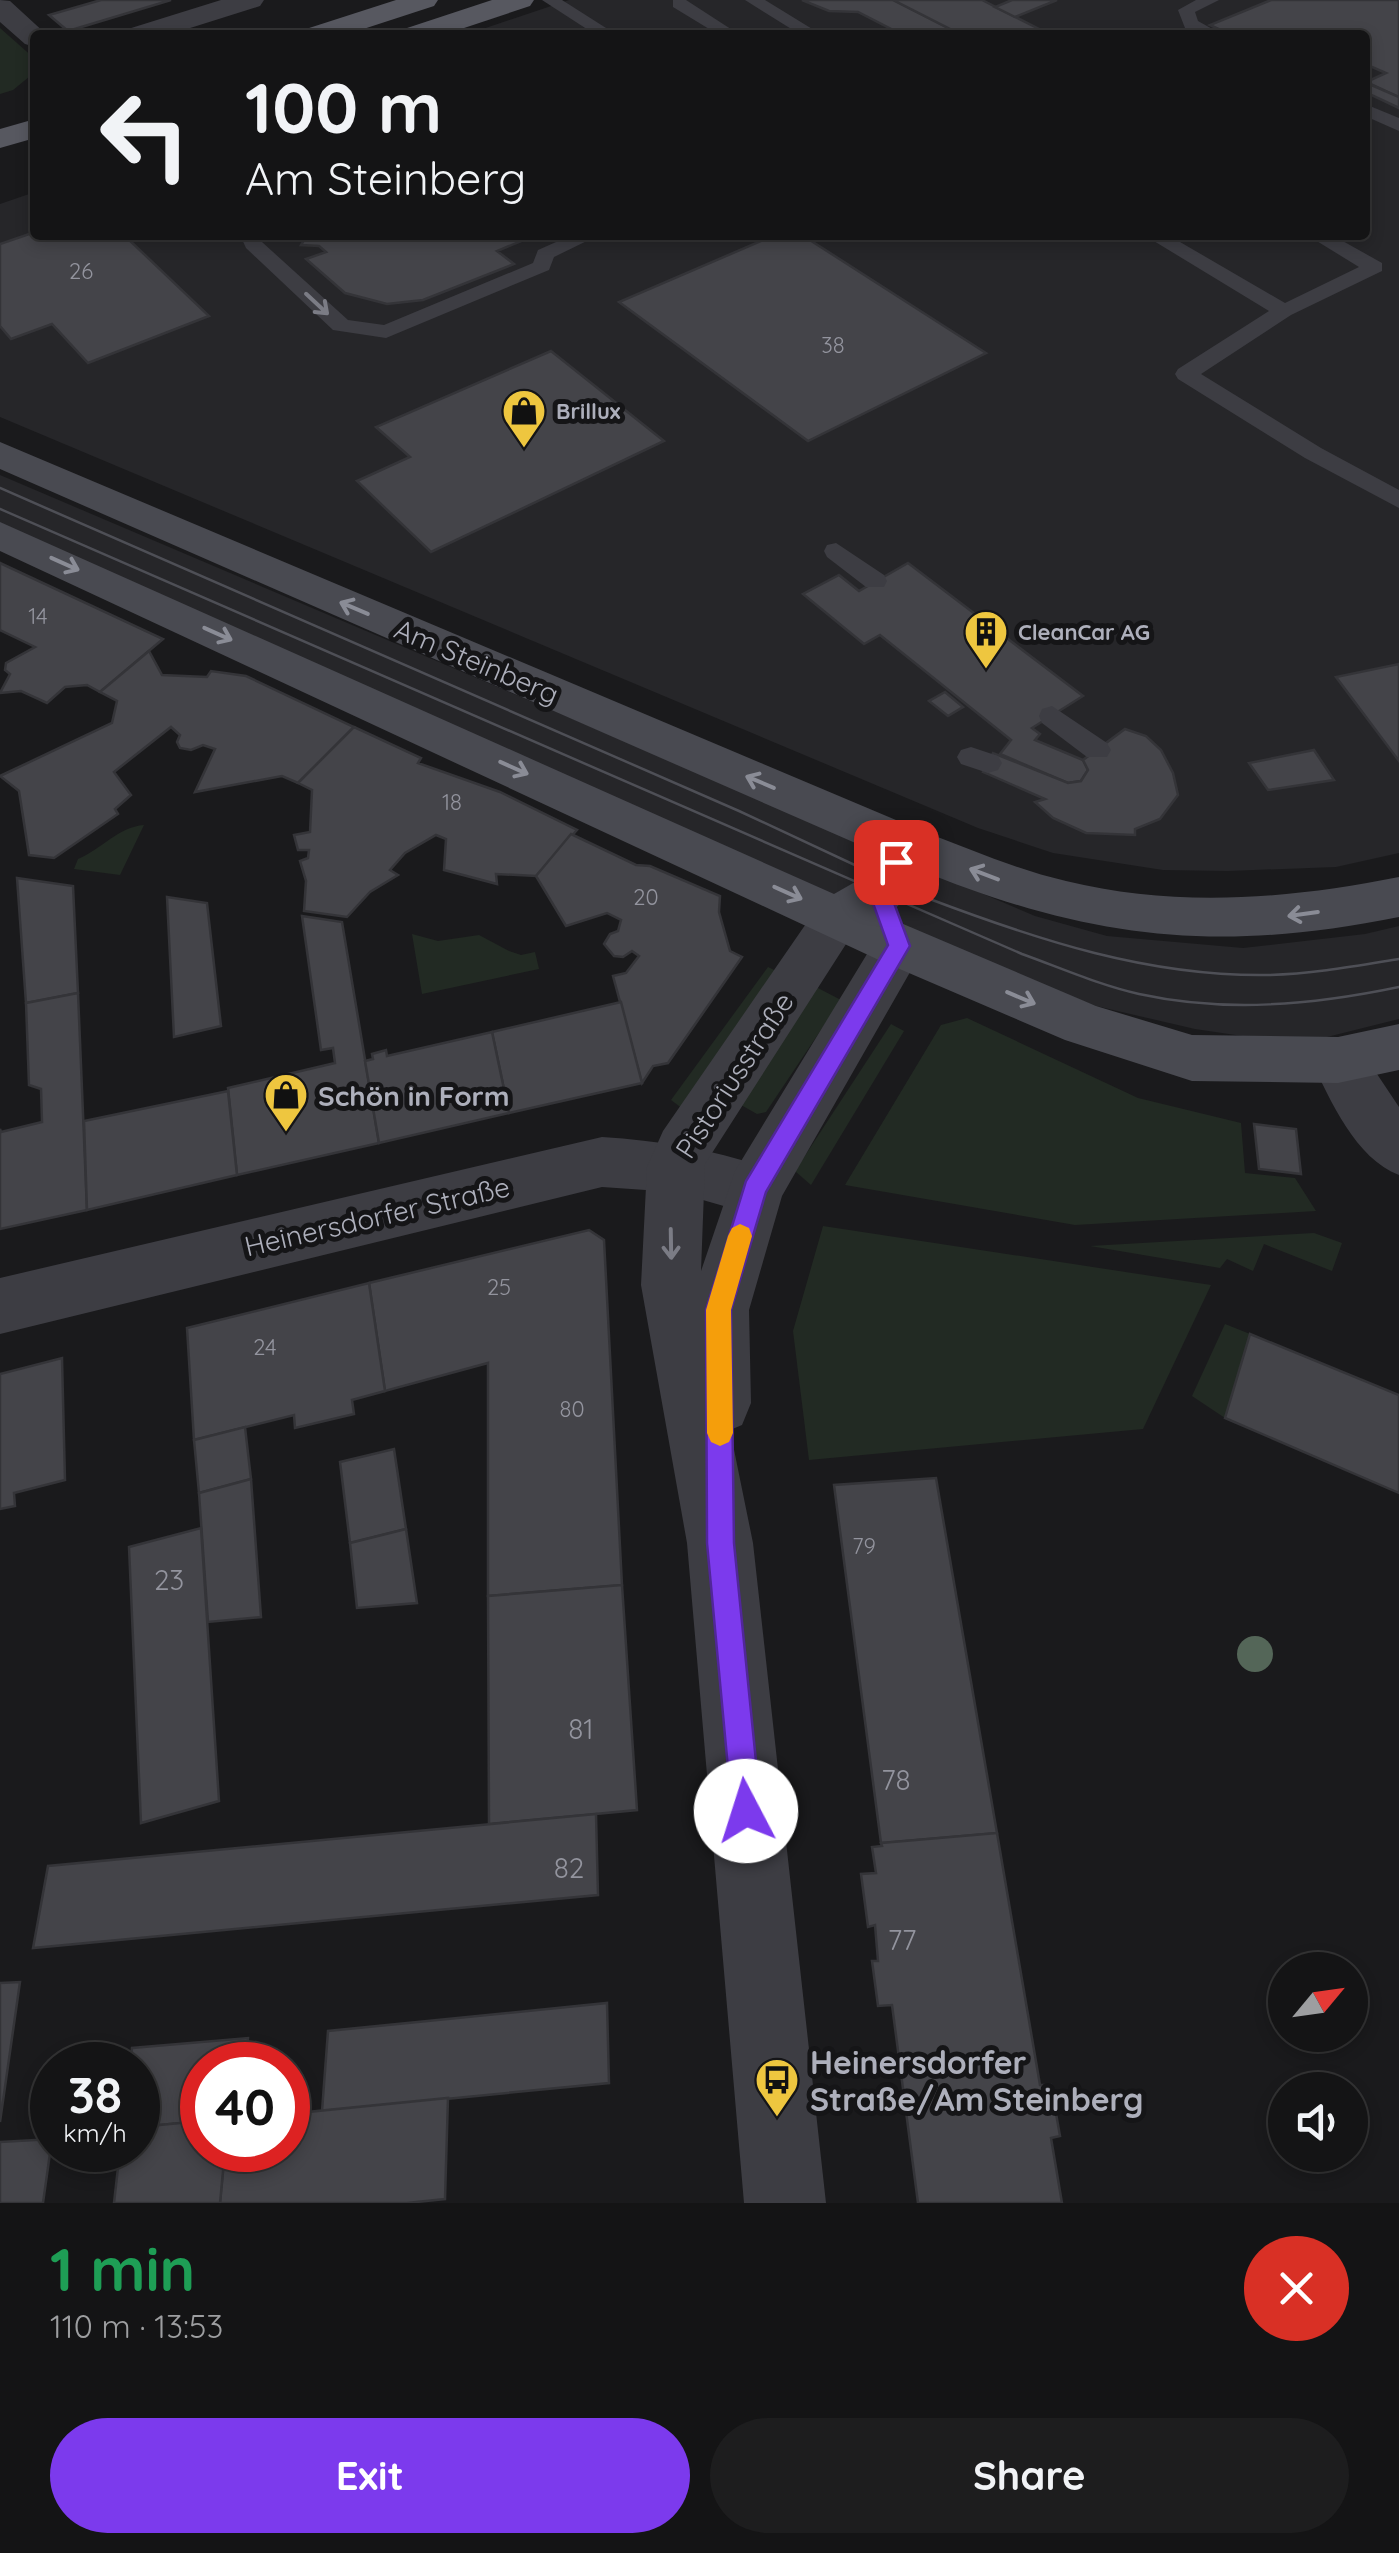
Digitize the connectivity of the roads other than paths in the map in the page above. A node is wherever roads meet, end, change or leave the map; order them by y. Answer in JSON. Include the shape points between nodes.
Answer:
{"nodes":[{"id":1,"x":250,"y":0,"type":"edge"},
{"id":2,"x":424,"y":0,"type":"edge"},
{"id":3,"x":520,"y":0,"type":"edge"},
{"id":4,"x":550,"y":0,"type":"edge"},
{"id":5,"x":753,"y":0,"type":"edge"},
{"id":6,"x":1212,"y":0,"type":"edge"},
{"id":7,"x":678,"y":4,"type":"edge"},
{"id":8,"x":0,"y":7,"type":"edge"},
{"id":9,"x":154,"y":30,"type":"edge"},
{"id":10,"x":337,"y":30,"type":"edge"},
{"id":11,"x":429,"y":30,"type":"edge"},
{"id":12,"x":600,"y":30,"type":"edge"},
{"id":13,"x":723,"y":30,"type":"edge"},
{"id":14,"x":804,"y":30,"type":"edge"},
{"id":15,"x":1204,"y":30,"type":"edge"},
{"id":16,"x":30,"y":34,"type":"edge"},
{"id":17,"x":1370,"y":111,"type":"edge"},
{"id":18,"x":1399,"y":125,"type":"edge"},
{"id":19,"x":30,"y":130,"type":"edge"},
{"id":20,"x":0,"y":139,"type":"edge"},
{"id":21,"x":252,"y":240,"type":"edge"},
{"id":22,"x":577,"y":240,"type":"edge"},
{"id":23,"x":1162,"y":240,"type":"edge"},
{"id":24,"x":1326,"y":240,"type":"edge"},
{"id":25,"x":1284,"y":312,"type":"junction"},
{"id":26,"x":0,"y":454,"type":"edge"},
{"id":27,"x":1399,"y":500,"type":"edge"},
{"id":28,"x":0,"y":535,"type":"edge"},
{"id":29,"x":836,"y":551,"type":"dead end"},
{"id":30,"x":875,"y":582,"type":"dead end"},
{"id":31,"x":1052,"y":716,"type":"dead end"},
{"id":32,"x":1097,"y":750,"type":"dead end"},
{"id":33,"x":905,"y":844,"type":"junction"},
{"id":34,"x":1399,"y":897,"type":"edge"},
{"id":35,"x":859,"y":904,"type":"junction"},
{"id":36,"x":899,"y":946,"type":"junction"},
{"id":37,"x":1399,"y":1047,"type":"edge"},
{"id":38,"x":1338,"y":1060,"type":"junction"},
{"id":39,"x":1399,"y":1150,"type":"edge"},
{"id":40,"x":674,"y":1167,"type":"junction"},
{"id":41,"x":755,"y":1189,"type":"junction"},
{"id":42,"x":0,"y":1306,"type":"edge"},
{"id":43,"x":720,"y":1543,"type":"junction"},
{"id":44,"x":784,"y":2203,"type":"edge"}],
"edges":[{"from":1,"to":9,"type":"street"},
{"from":2,"to":10,"type":"main road"},
{"from":3,"to":11,"type":"main road"},
{"from":4,"to":12,"type":"lane"},
{"from":5,"to":14,"type":"lane"},
{"from":6,"to":15,"type":"lane","via":[[1186,10],[1191,24]]},
{"from":7,"to":13,"type":"lane"},
{"from":8,"to":16,"type":"street"},
{"from":17,"to":18,"type":"lane"},
{"from":19,"to":20,"type":"main road"},
{"from":21,"to":22,"type":"lane","one_way":true,"via":[[341,325],[386,332],[542,266],[544,254]]},
{"from":23,"to":25,"type":"lane"},
{"from":24,"to":25,"type":"lane","via":[[1375,267]]},
{"from":25,"to":27,"type":"lane","via":[[1186,374]]},
{"from":33,"to":26,"type":"main road","name":"Am Steinberg","one_way":true},
{"from":28,"to":35,"type":"main road","one_way":true},
{"from":29,"to":30,"type":"lane"},
{"from":31,"to":32,"type":"lane"},
{"from":34,"to":33,"type":"main road","name":"Am Steinberg","one_way":true,"via":[[1276,918],[1188,919],[1110,910],[1023,889]]},
{"from":33,"to":35,"type":"main road"},
{"from":35,"to":36,"type":"main road"},
{"from":35,"to":40,"type":"street","name":"Pistoriusstraße"},
{"from":36,"to":38,"type":"main road","one_way":true,"via":[[1084,1024],[1176,1054]]},
{"from":36,"to":41,"type":"street","name":"Pistoriusstraße"},
{"from":37,"to":38,"type":"main road"},
{"from":38,"to":39,"type":"street"},
{"from":40,"to":41,"type":"street","name":"Heinersdorfer Straße"},
{"from":40,"to":42,"type":"street","name":"Heinersdorfer Straße","via":[[602,1162]]},
{"from":40,"to":43,"type":"street","name":"Pistoriusstraße","one_way":true,"via":[[671,1285]]},
{"from":41,"to":43,"type":"street","name":"Pistoriusstraße","via":[[718,1310]]},
{"from":43,"to":44,"type":"street","name":"Pistoriusstraße"}]}
